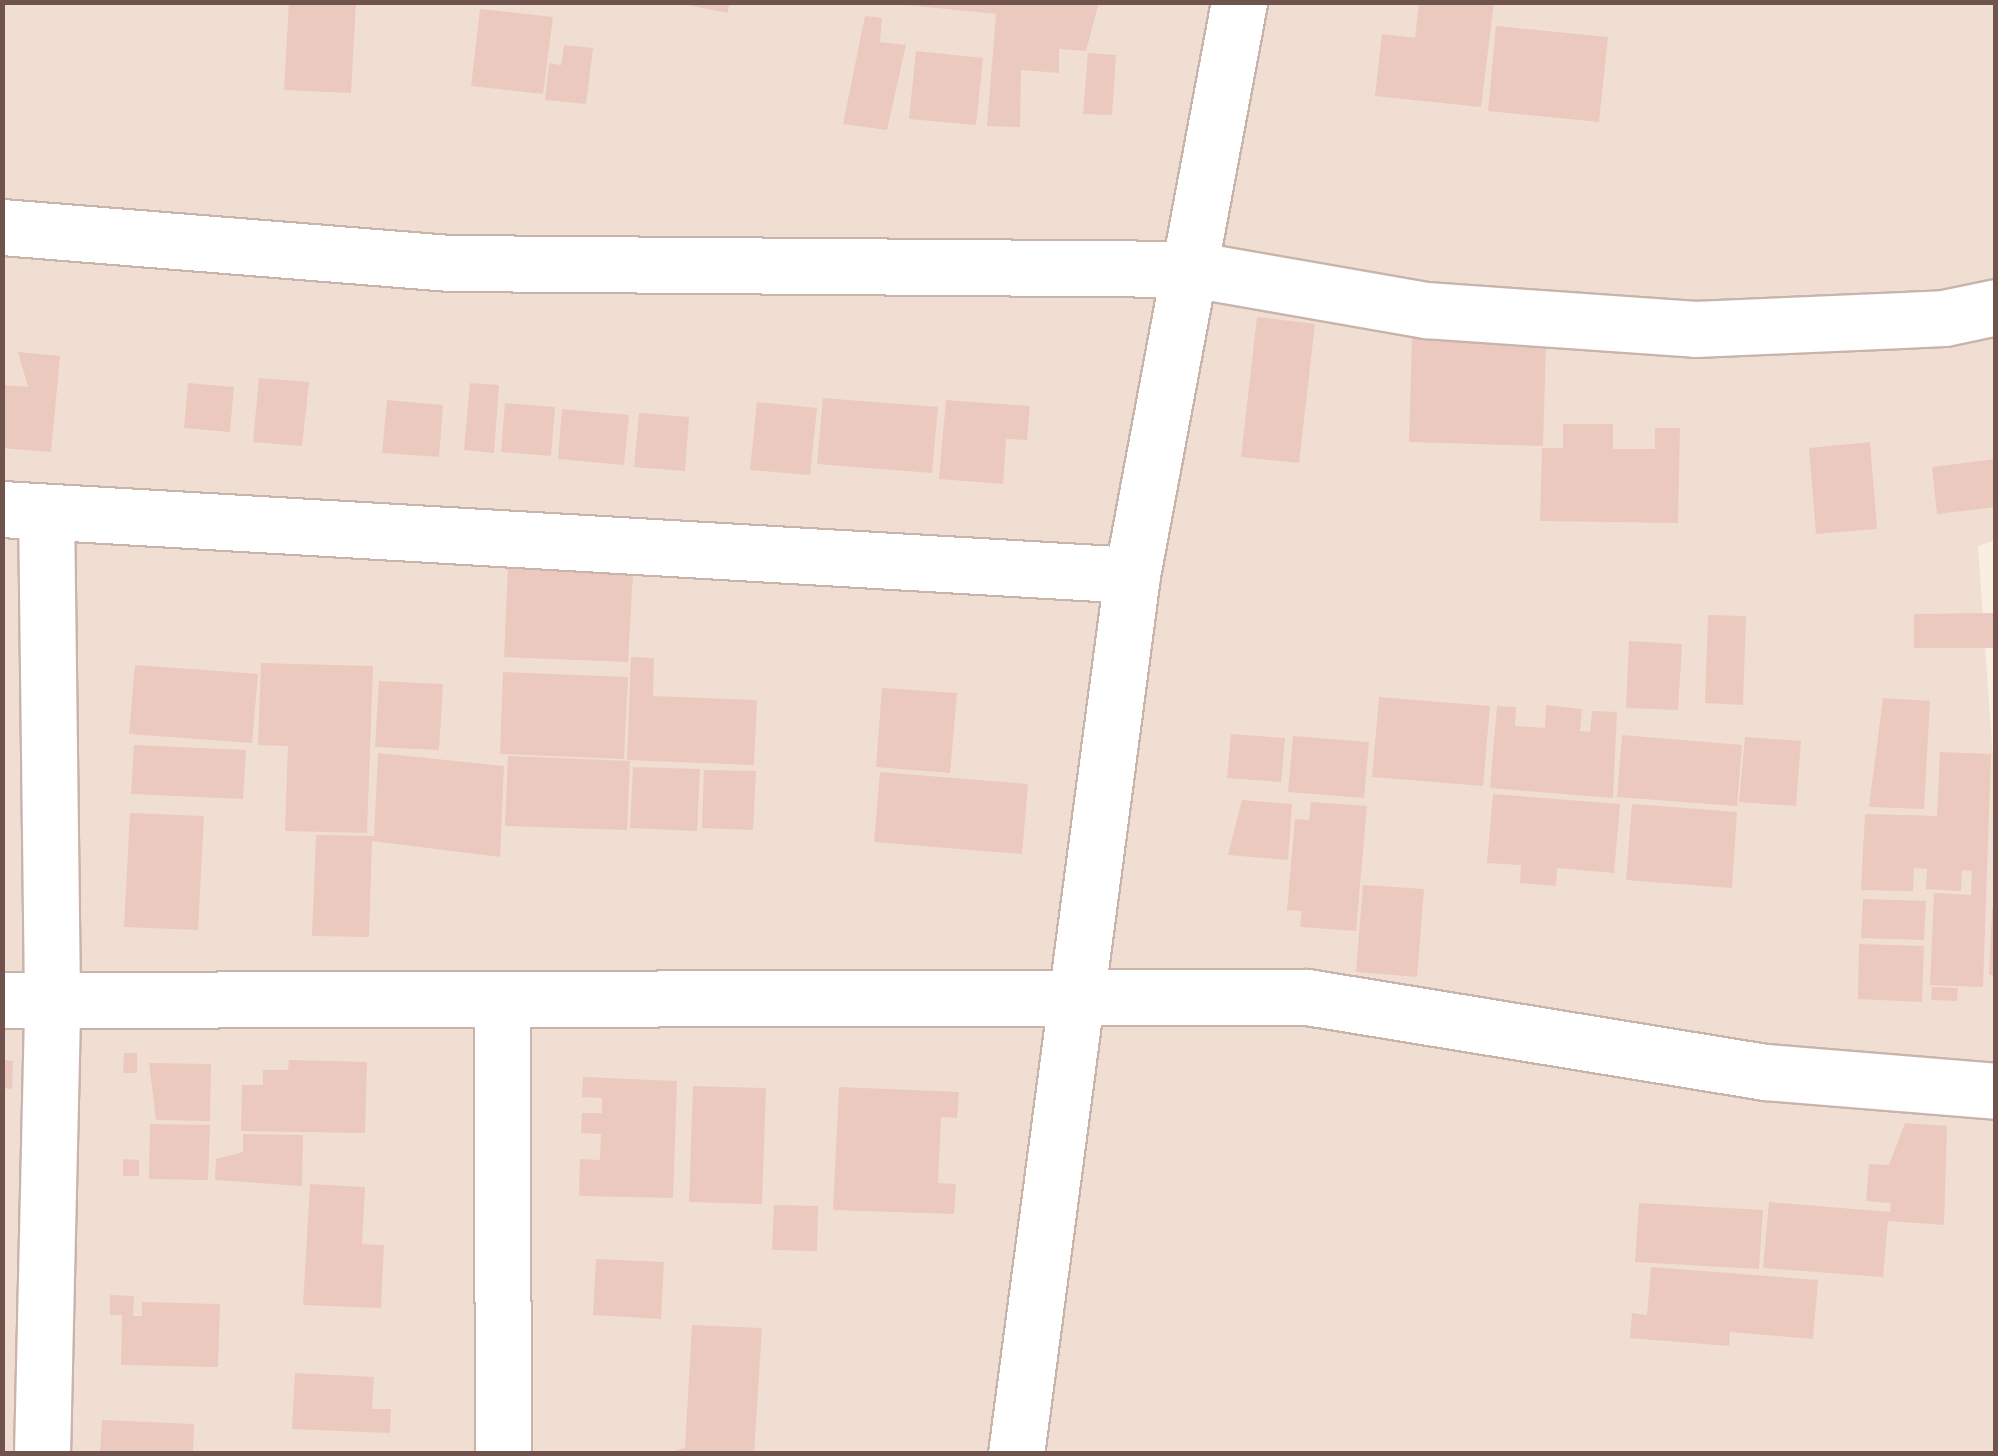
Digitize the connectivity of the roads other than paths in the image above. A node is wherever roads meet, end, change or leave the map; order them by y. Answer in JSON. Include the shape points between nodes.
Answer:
{"nodes":[{"id":1,"x":1238,"y":2,"type":"edge"},
{"id":2,"x":2,"y":227,"type":"edge"},
{"id":3,"x":1191,"y":268,"type":"junction"},
{"id":4,"x":1996,"y":307,"type":"edge"},
{"id":5,"x":24,"y":511,"type":"edge"},
{"id":6,"x":1132,"y":575,"type":"junction"},
{"id":7,"x":27,"y":998,"type":"edge"},
{"id":8,"x":1076,"y":1000,"type":"junction"},
{"id":9,"x":502,"y":1005,"type":"junction"},
{"id":10,"x":1996,"y":1092,"type":"edge"},
{"id":11,"x":42,"y":1454,"type":"edge"},
{"id":12,"x":504,"y":1454,"type":"edge"},
{"id":13,"x":1016,"y":1454,"type":"edge"}],
"edges":[{"from":1,"to":3,"type":"street"},
{"from":2,"to":3,"type":"street","via":[[448,263]]},
{"from":3,"to":4,"type":"street","via":[[1426,310],[1695,329],[1944,318]]},
{"from":3,"to":6,"type":"street"},
{"from":5,"to":6,"type":"street"},
{"from":5,"to":7,"type":"street"},
{"from":6,"to":8,"type":"street"},
{"from":7,"to":9,"type":"street"},
{"from":7,"to":11,"type":"street"},
{"from":8,"to":9,"type":"street"},
{"from":8,"to":10,"type":"street","via":[[1306,998],[1766,1072]]},
{"from":8,"to":13,"type":"street"},
{"from":9,"to":12,"type":"street"}]}
